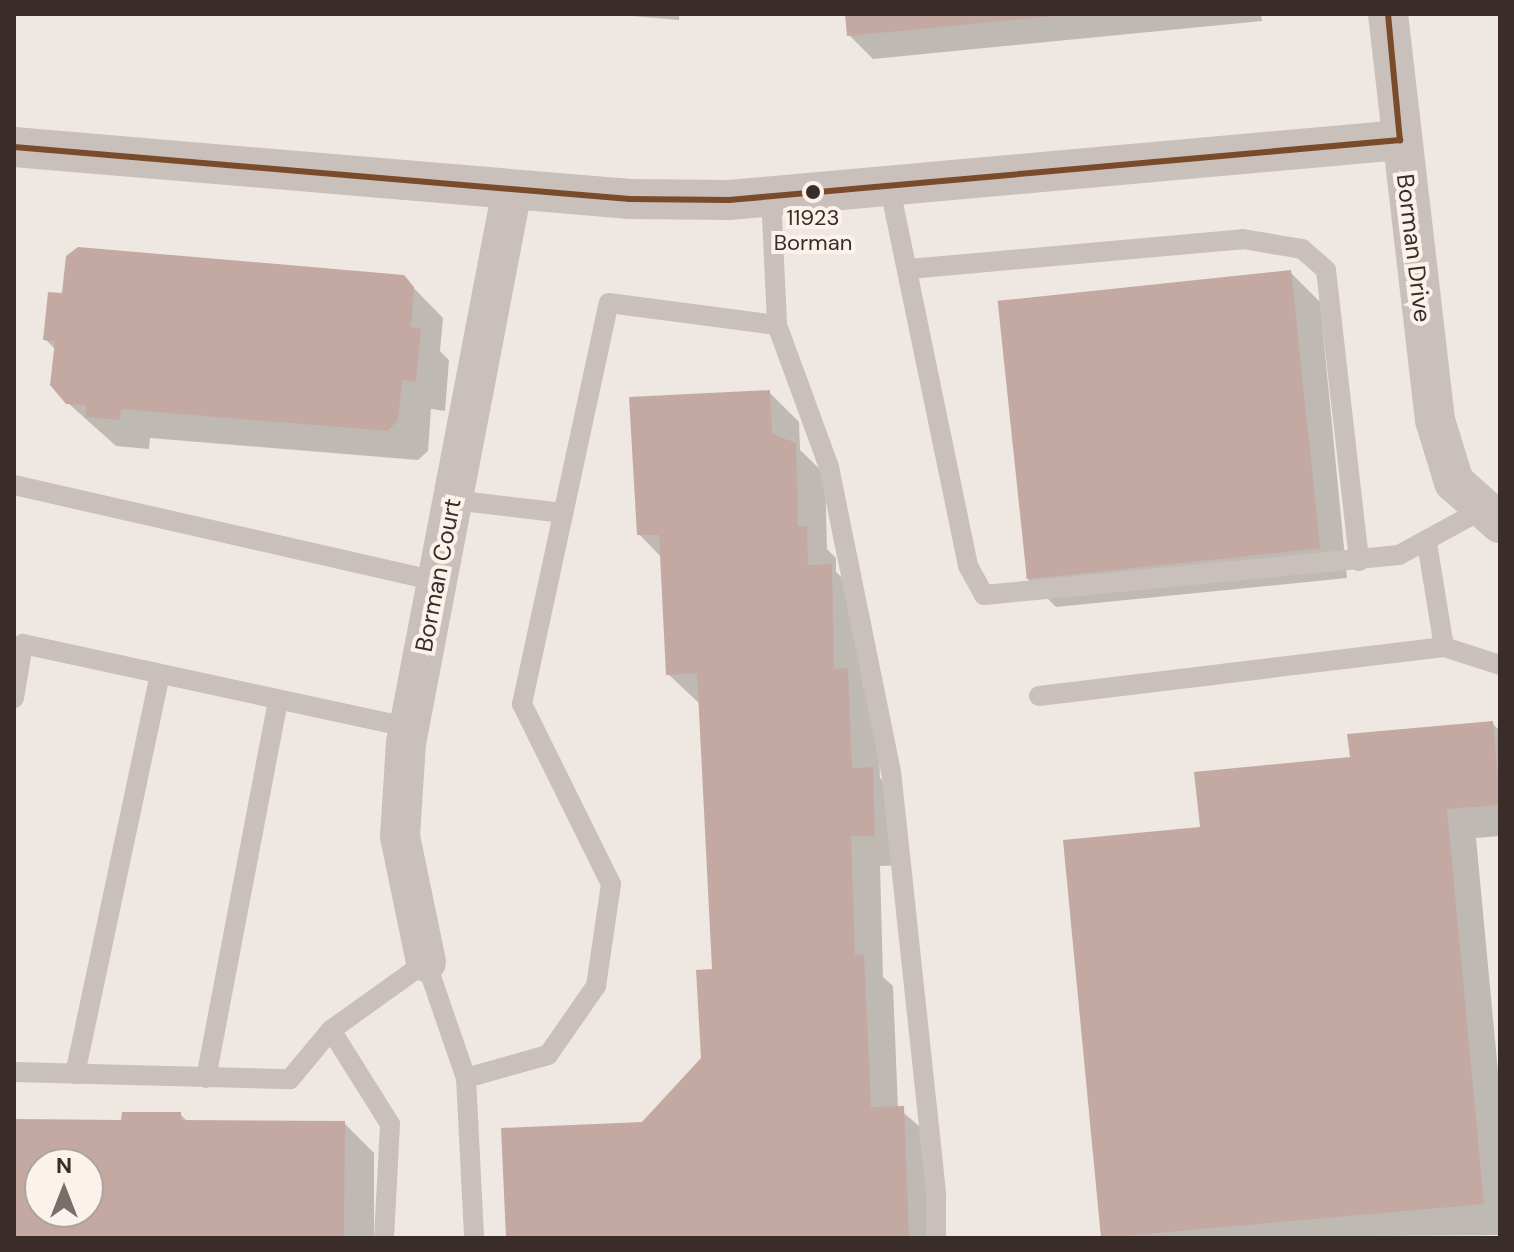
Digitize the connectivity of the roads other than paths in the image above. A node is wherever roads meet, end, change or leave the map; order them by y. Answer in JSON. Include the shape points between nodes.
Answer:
{"nodes":[{"id":1,"x":1388,"y":14,"type":"edge"},
{"id":2,"x":1400,"y":140,"type":"junction"},
{"id":3,"x":14,"y":147,"type":"edge"},
{"id":4,"x":889,"y":184,"type":"junction"},
{"id":5,"x":512,"y":190,"type":"junction"},
{"id":6,"x":771,"y":196,"type":"junction"},
{"id":7,"x":909,"y":269,"type":"junction"},
{"id":8,"x":777,"y":325,"type":"junction"},
{"id":9,"x":14,"y":485,"type":"edge"},
{"id":10,"x":453,"y":500,"type":"junction"},
{"id":11,"x":563,"y":513,"type":"junction"},
{"id":12,"x":1492,"y":516,"type":"edge"},
{"id":13,"x":1427,"y":543,"type":"junction"},
{"id":14,"x":1359,"y":561,"type":"junction"},
{"id":15,"x":437,"y":581,"type":"junction"},
{"id":16,"x":1444,"y":647,"type":"junction"},
{"id":17,"x":1500,"y":665,"type":"edge"},
{"id":18,"x":160,"y":675,"type":"junction"},
{"id":19,"x":1039,"y":696,"type":"dead end"},
{"id":20,"x":14,"y":698,"type":"edge"},
{"id":21,"x":278,"y":700,"type":"junction"},
{"id":22,"x":408,"y":727,"type":"junction"},
{"id":23,"x":426,"y":962,"type":"junction"},
{"id":24,"x":331,"y":1030,"type":"junction"},
{"id":25,"x":14,"y":1072,"type":"edge"},
{"id":26,"x":75,"y":1074,"type":"junction"},
{"id":27,"x":206,"y":1078,"type":"junction"},
{"id":28,"x":466,"y":1078,"type":"junction"},
{"id":29,"x":384,"y":1238,"type":"edge"},
{"id":30,"x":474,"y":1238,"type":"edge"},
{"id":31,"x":936,"y":1238,"type":"edge"}],
"edges":[{"from":1,"to":2,"type":"street"},
{"from":2,"to":4,"type":"street","name":"Borman Drive"},
{"from":2,"to":12,"type":"street","name":"Borman Drive","via":[[1435,420],[1454,482]]},
{"from":3,"to":5,"type":"street","name":"Borman Drive"},
{"from":4,"to":6,"type":"street","name":"Borman Drive"},
{"from":4,"to":7,"type":"lane"},
{"from":5,"to":6,"type":"street","name":"Borman Drive","via":[[630,199]]},
{"from":5,"to":10,"type":"street","name":"Borman Court"},
{"from":6,"to":8,"type":"lane"},
{"from":7,"to":14,"type":"lane","via":[[968,566],[984,595]]},
{"from":7,"to":14,"type":"lane","via":[[1243,239],[1302,249],[1326,270]]},
{"from":8,"to":11,"type":"lane","via":[[609,303]]},
{"from":8,"to":31,"type":"lane","via":[[829,467],[891,771],[936,1194]]},
{"from":9,"to":15,"type":"lane"},
{"from":10,"to":11,"type":"lane"},
{"from":10,"to":15,"type":"street","name":"Borman Court"},
{"from":11,"to":28,"type":"lane","via":[[522,704],[611,884],[596,986],[548,1055]]},
{"from":12,"to":13,"type":"lane"},
{"from":13,"to":14,"type":"lane"},
{"from":13,"to":16,"type":"lane"},
{"from":15,"to":22,"type":"street","name":"Borman Court"},
{"from":16,"to":17,"type":"lane"},
{"from":16,"to":19,"type":"lane"},
{"from":18,"to":20,"type":"lane","via":[[23,644]]},
{"from":18,"to":21,"type":"lane"},
{"from":18,"to":26,"type":"lane"},
{"from":21,"to":22,"type":"lane"},
{"from":21,"to":27,"type":"lane"},
{"from":22,"to":23,"type":"street","name":"Borman Court","via":[[400,836]]},
{"from":23,"to":24,"type":"lane"},
{"from":23,"to":28,"type":"lane"},
{"from":24,"to":27,"type":"lane","via":[[290,1079]]},
{"from":24,"to":29,"type":"lane","via":[[390,1124]]},
{"from":25,"to":26,"type":"lane"},
{"from":26,"to":27,"type":"lane"},
{"from":28,"to":30,"type":"lane"}]}
